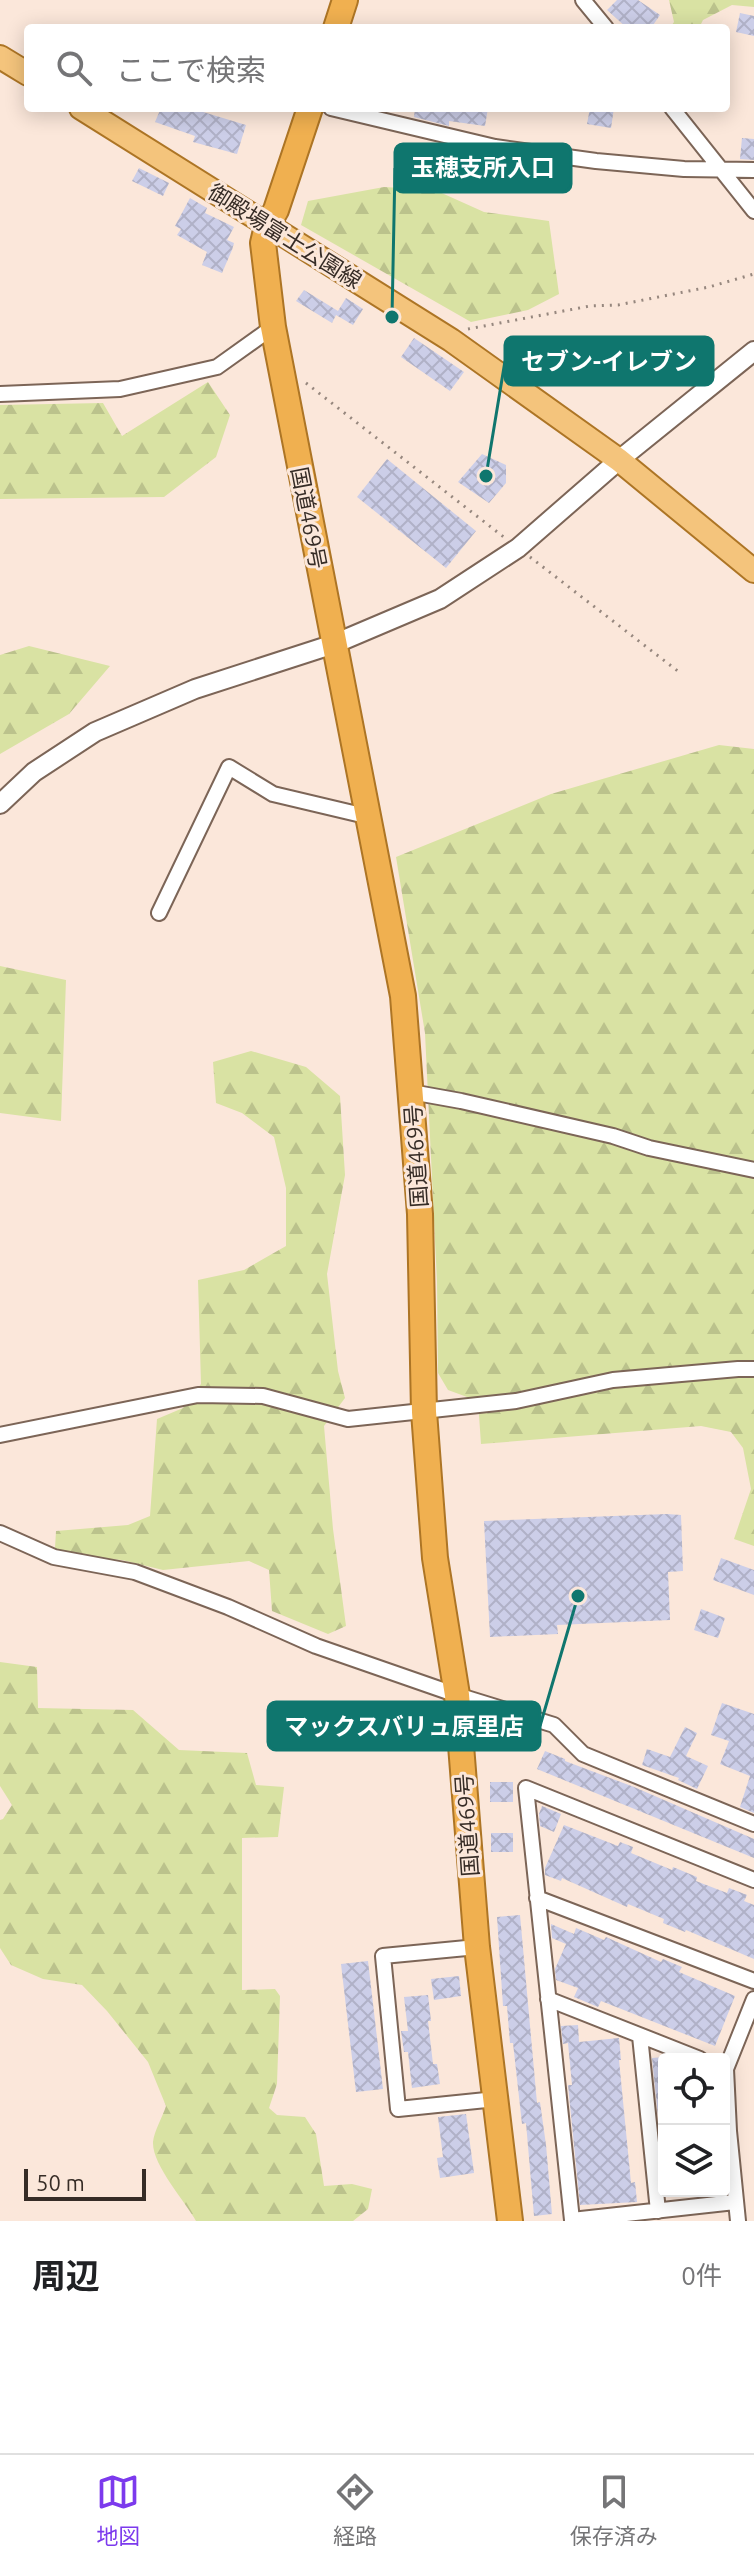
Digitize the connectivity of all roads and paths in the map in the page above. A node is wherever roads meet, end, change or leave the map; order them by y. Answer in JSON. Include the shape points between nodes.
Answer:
{"nodes":[{"id":1,"x":345,"y":0,"type":"edge"},
{"id":2,"x":583,"y":0,"type":"edge"},
{"id":3,"x":337,"y":24,"type":"edge"},
{"id":4,"x":603,"y":24,"type":"edge"},
{"id":5,"x":0,"y":57,"type":"edge"},
{"id":6,"x":24,"y":72,"type":"edge"},
{"id":7,"x":87,"y":112,"type":"edge"},
{"id":8,"x":309,"y":112,"type":"edge"},
{"id":9,"x":348,"y":112,"type":"edge"},
{"id":10,"x":675,"y":112,"type":"edge"},
{"id":11,"x":721,"y":169,"type":"junction"},
{"id":12,"x":754,"y":170,"type":"edge"},
{"id":13,"x":754,"y":211,"type":"edge"},
{"id":14,"x":267,"y":226,"type":"junction"},
{"id":15,"x":754,"y":274,"type":"edge"},
{"id":16,"x":273,"y":327,"type":"junction"},
{"id":17,"x":451,"y":340,"type":"junction"},
{"id":18,"x":754,"y":351,"type":"edge"},
{"id":19,"x":281,"y":371,"type":"junction"},
{"id":20,"x":0,"y":394,"type":"edge"},
{"id":21,"x":619,"y":460,"type":"junction"},
{"id":22,"x":518,"y":548,"type":"junction"},
{"id":23,"x":754,"y":571,"type":"edge"},
{"id":24,"x":334,"y":644,"type":"junction"},
{"id":25,"x":679,"y":672,"type":"dead end"},
{"id":26,"x":0,"y":804,"type":"edge"},
{"id":27,"x":370,"y":817,"type":"junction"},
{"id":28,"x":159,"y":913,"type":"dead end"},
{"id":29,"x":411,"y":1092,"type":"junction"},
{"id":30,"x":754,"y":1170,"type":"edge"},
{"id":31,"x":754,"y":1369,"type":"edge"},
{"id":32,"x":424,"y":1412,"type":"junction"},
{"id":33,"x":0,"y":1435,"type":"edge"},
{"id":34,"x":0,"y":1533,"type":"edge"},
{"id":35,"x":457,"y":1695,"type":"junction"},
{"id":36,"x":754,"y":1824,"type":"edge"},
{"id":37,"x":754,"y":1880,"type":"edge"},
{"id":38,"x":537,"y":1898,"type":"junction"},
{"id":39,"x":477,"y":1947,"type":"junction"},
{"id":40,"x":754,"y":1981,"type":"edge"},
{"id":41,"x":548,"y":1999,"type":"junction"},
{"id":42,"x":754,"y":1999,"type":"edge"},
{"id":43,"x":640,"y":2036,"type":"junction"},
{"id":44,"x":684,"y":2053,"type":"edge"},
{"id":45,"x":730,"y":2057,"type":"edge"},
{"id":46,"x":496,"y":2099,"type":"junction"},
{"id":47,"x":729,"y":2125,"type":"edge"},
{"id":48,"x":735,"y":2202,"type":"junction"},
{"id":49,"x":658,"y":2211,"type":"junction"},
{"id":50,"x":510,"y":2221,"type":"edge"},
{"id":51,"x":738,"y":2221,"type":"edge"}],
"edges":[{"from":1,"to":3,"type":"highway"},
{"from":2,"to":4,"type":"street"},
{"from":5,"to":6,"type":"main road"},
{"from":7,"to":14,"type":"main road","name":"御殿場富士公園線"},
{"from":8,"to":14,"type":"highway","name":"国道469号"},
{"from":9,"to":11,"type":"street","via":[[495,147],[596,161]]},
{"from":10,"to":11,"type":"street"},
{"from":11,"to":12,"type":"street"},
{"from":11,"to":13,"type":"street"},
{"from":14,"to":16,"type":"highway","name":"国道469号","via":[[263,243]]},
{"from":14,"to":17,"type":"main road","name":"御殿場富士公園線"},
{"from":15,"to":17,"type":"path","via":[[618,305],[467,330]]},
{"from":16,"to":19,"type":"highway","name":"国道469号"},
{"from":16,"to":20,"type":"street","via":[[217,367],[120,389]]},
{"from":17,"to":21,"type":"main road","name":"御殿場富士公園線"},
{"from":18,"to":21,"type":"street"},
{"from":19,"to":22,"type":"path","via":[[301,379]]},
{"from":19,"to":24,"type":"highway","name":"国道469号"},
{"from":21,"to":22,"type":"street"},
{"from":21,"to":23,"type":"main road","name":"御殿場富士公園線"},
{"from":22,"to":24,"type":"street","via":[[440,599]]},
{"from":22,"to":25,"type":"path"},
{"from":24,"to":26,"type":"street","via":[[195,689],[95,732],[34,772]]},
{"from":24,"to":27,"type":"highway","name":"国道469号"},
{"from":27,"to":28,"type":"street","via":[[273,794],[229,767]]},
{"from":27,"to":29,"type":"highway","name":"国道469号","via":[[403,996]]},
{"from":29,"to":30,"type":"street"},
{"from":29,"to":32,"type":"highway","name":"国道469号","via":[[420,1214]]},
{"from":31,"to":32,"type":"street","via":[[613,1380],[516,1401]]},
{"from":32,"to":33,"type":"street","via":[[348,1419],[263,1396],[198,1395]]},
{"from":32,"to":35,"type":"highway","name":"国道469号","via":[[435,1558]]},
{"from":34,"to":35,"type":"street","via":[[54,1557],[135,1572],[316,1646]]},
{"from":35,"to":36,"type":"street","via":[[554,1725],[583,1754]]},
{"from":35,"to":39,"type":"highway","name":"国道469号"},
{"from":37,"to":38,"type":"street","via":[[526,1788]]},
{"from":38,"to":40,"type":"street"},
{"from":38,"to":41,"type":"street"},
{"from":39,"to":46,"type":"highway","name":"国道469号"},
{"from":39,"to":46,"type":"street","via":[[383,1956],[398,2109]]},
{"from":41,"to":43,"type":"street"},
{"from":41,"to":49,"type":"street","via":[[572,2220]]},
{"from":42,"to":45,"type":"street"},
{"from":43,"to":44,"type":"street"},
{"from":43,"to":49,"type":"street"},
{"from":46,"to":50,"type":"highway","name":"国道469号"},
{"from":47,"to":48,"type":"street"},
{"from":48,"to":49,"type":"street"},
{"from":48,"to":51,"type":"street"}]}
